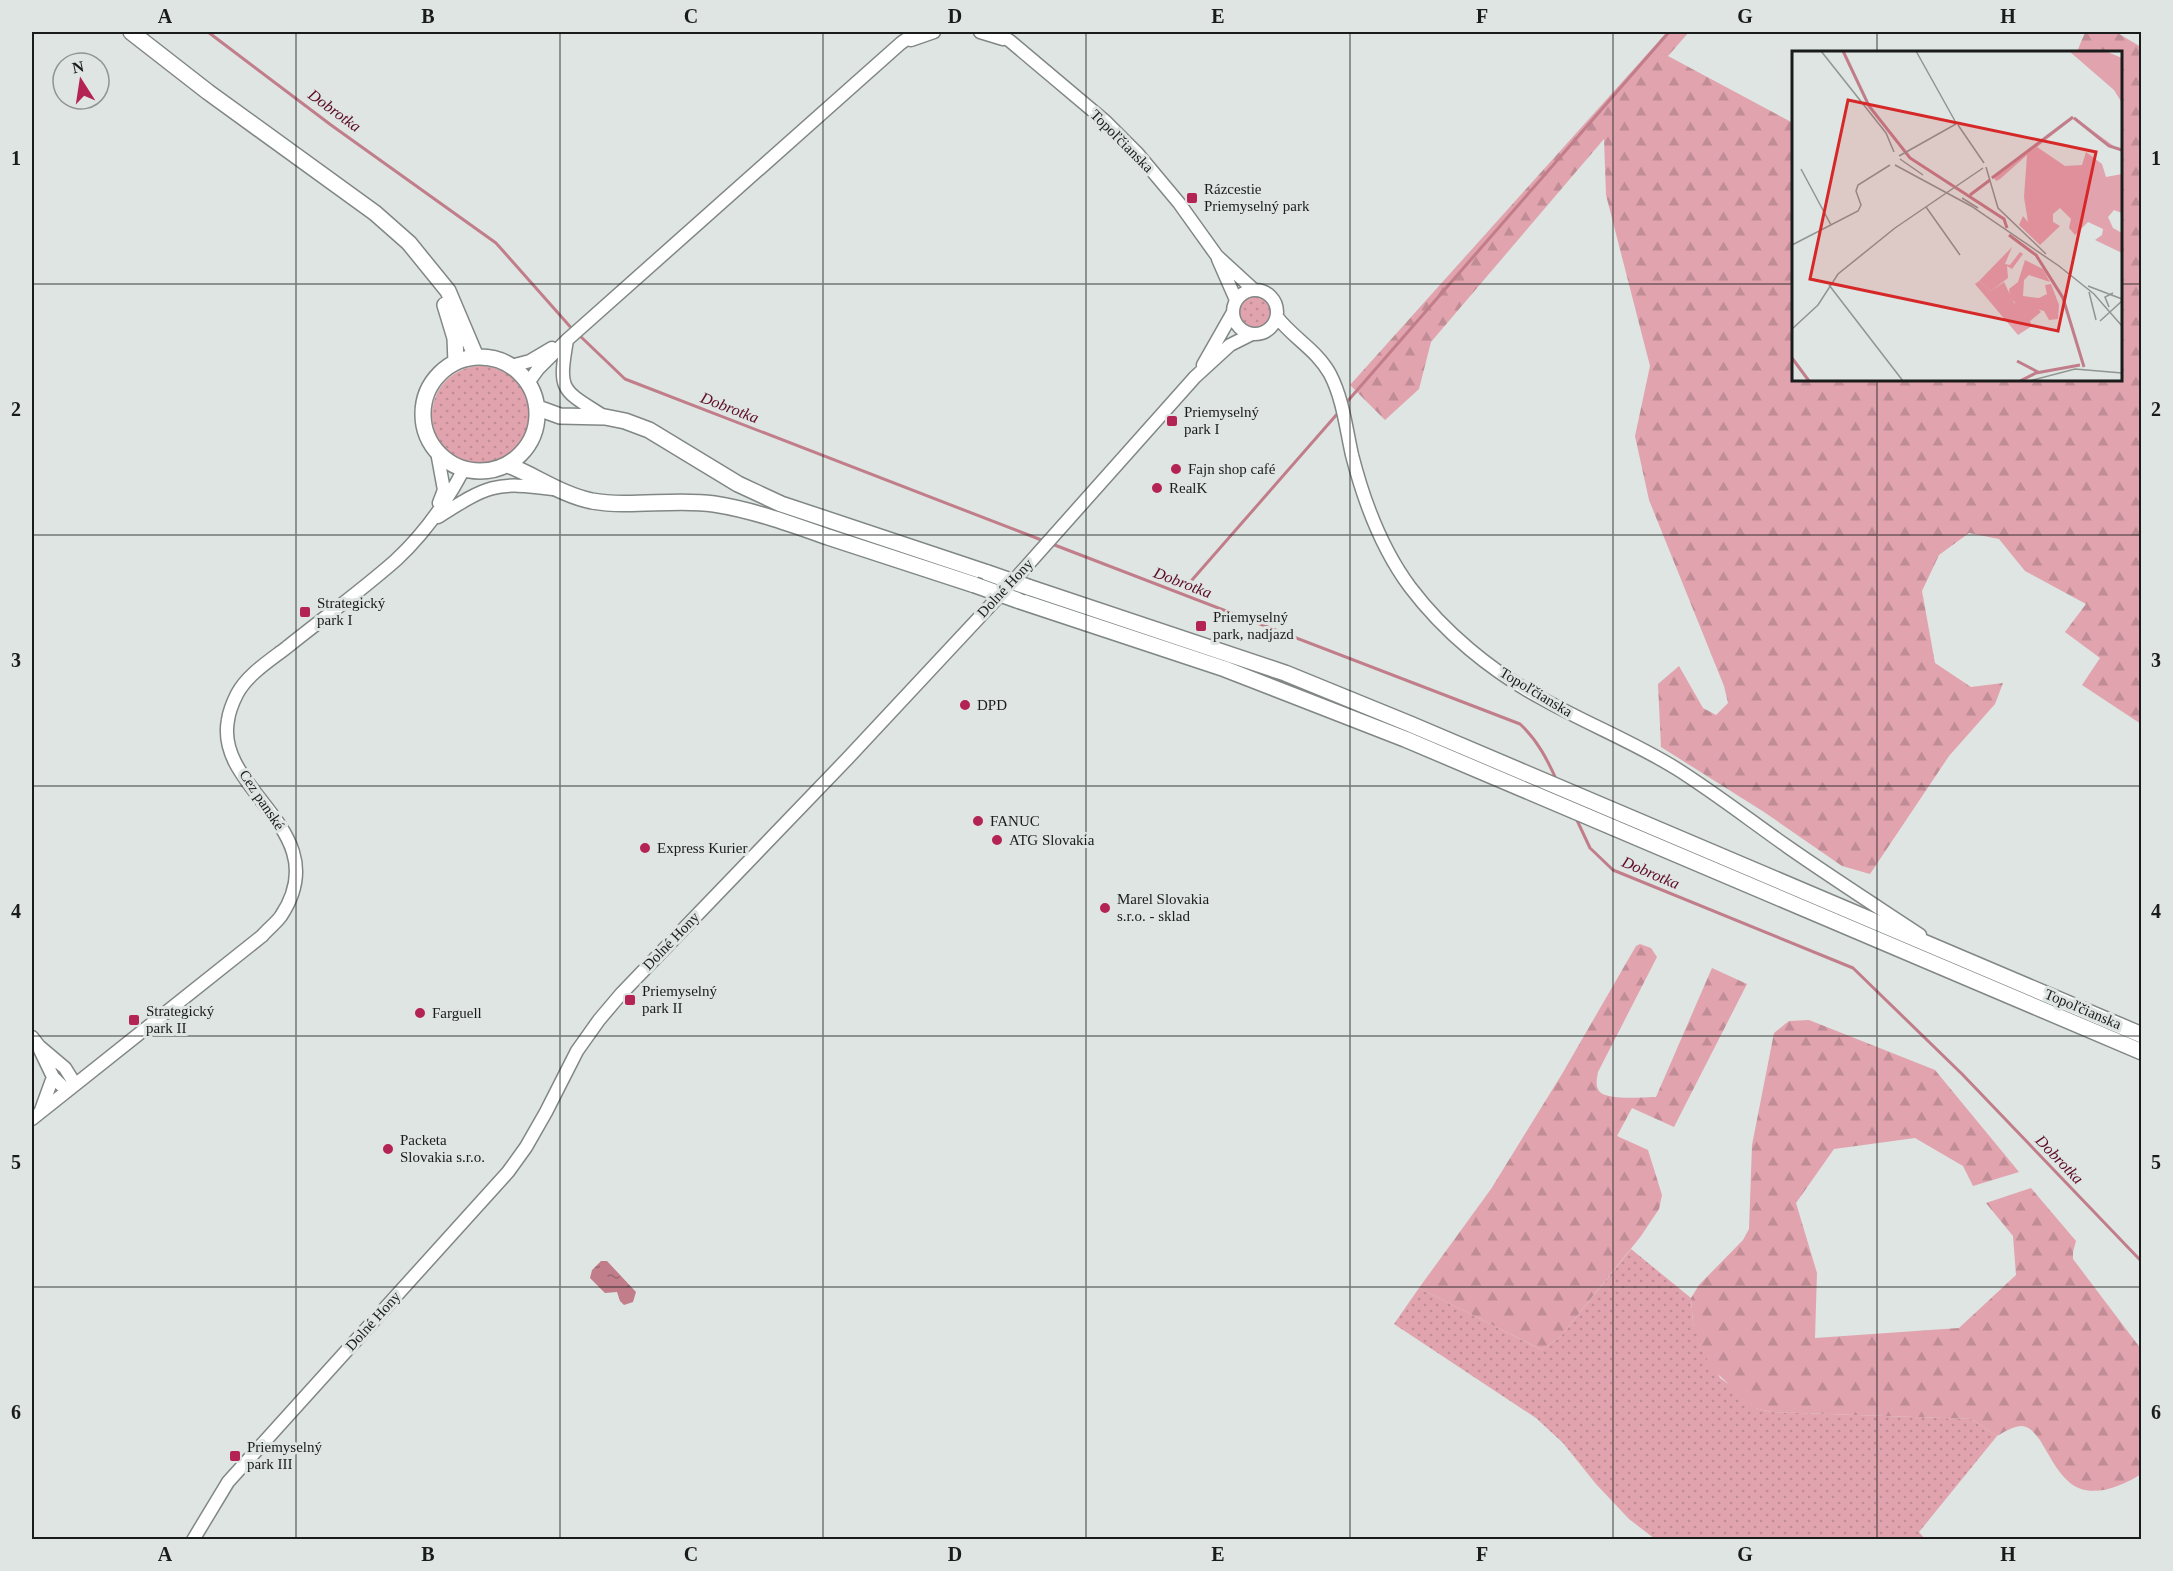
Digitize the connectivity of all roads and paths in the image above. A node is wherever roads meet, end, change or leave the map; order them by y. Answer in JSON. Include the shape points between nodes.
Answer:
{"nodes":[{"id":1,"x":131,"y":32,"type":"edge"},
{"id":2,"x":911,"y":32,"type":"edge"},
{"id":3,"x":917,"y":32,"type":"edge"},
{"id":4,"x":934,"y":32,"type":"edge"},
{"id":5,"x":980,"y":32,"type":"edge"},
{"id":6,"x":996,"y":32,"type":"edge"},
{"id":7,"x":1006,"y":36,"type":"edge"},
{"id":8,"x":901,"y":43,"type":"junction"},
{"id":9,"x":1217,"y":256,"type":"junction"},
{"id":10,"x":437,"y":279,"type":"junction"},
{"id":11,"x":1253,"y":289,"type":"junction"},
{"id":12,"x":1236,"y":300,"type":"junction"},
{"id":13,"x":1232,"y":314,"type":"junction"},
{"id":14,"x":1276,"y":317,"type":"junction"},
{"id":15,"x":1252,"y":334,"type":"junction"},
{"id":16,"x":567,"y":340,"type":"junction"},
{"id":17,"x":476,"y":357,"type":"junction"},
{"id":18,"x":456,"y":362,"type":"junction"},
{"id":19,"x":512,"y":366,"type":"junction"},
{"id":20,"x":1195,"y":377,"type":"junction"},
{"id":21,"x":528,"y":382,"type":"junction"},
{"id":22,"x":538,"y":408,"type":"junction"},
{"id":23,"x":605,"y":417,"type":"junction"},
{"id":24,"x":437,"y":452,"type":"junction"},
{"id":25,"x":508,"y":465,"type":"junction"},
{"id":26,"x":464,"y":469,"type":"junction"},
{"id":27,"x":560,"y":490,"type":"junction"},
{"id":28,"x":432,"y":521,"type":"junction"},
{"id":29,"x":1935,"y":946,"type":"junction"},
{"id":30,"x":2142,"y":1035,"type":"edge"},
{"id":31,"x":35,"y":1042,"type":"edge"},
{"id":32,"x":2142,"y":1052,"type":"edge"},
{"id":33,"x":52,"y":1077,"type":"junction"},
{"id":34,"x":71,"y":1087,"type":"junction"},
{"id":35,"x":36,"y":1116,"type":"edge"},
{"id":36,"x":193,"y":1539,"type":"edge"}],
"edges":[{"from":1,"to":10,"type":"main road","via":[[375,213],[409,243]]},
{"from":2,"to":8,"type":"street"},
{"from":3,"to":8,"type":"street"},
{"from":4,"to":8,"type":"street"},
{"from":5,"to":7,"type":"street"},
{"from":6,"to":7,"type":"street","name":"Topoľčianska"},
{"from":7,"to":9,"type":"street","name":"Topoľčianska","via":[[1138,154]]},
{"from":8,"to":16,"type":"street"},
{"from":9,"to":11,"type":"street","name":"Topoľčianska"},
{"from":9,"to":12,"type":"street","name":"Topoľčianska"},
{"from":10,"to":17,"type":"main road","via":[[448,291]]},
{"from":10,"to":18,"type":"main road","via":[[455,338]]},
{"from":11,"to":12,"type":"street"},
{"from":11,"to":14,"type":"street","via":[[1272,297]]},
{"from":12,"to":13,"type":"street"},
{"from":13,"to":15,"type":"street","via":[[1239,328]]},
{"from":13,"to":20,"type":"street","name":"Dolné Hony"},
{"from":14,"to":15,"type":"street","via":[[1267,330]]},
{"from":14,"to":29,"type":"street","name":"Topoľčianska","via":[[1319,356],[1331,376],[1373,522],[1410,586],[1455,636],[1539,697],[1685,774]]},
{"from":15,"to":20,"type":"street","name":"Dolné Hony","via":[[1230,345]]},
{"from":16,"to":19,"type":"street","via":[[530,361]]},
{"from":16,"to":21,"type":"street"},
{"from":16,"to":23,"type":"street","via":[[561,371],[564,386],[574,398]]},
{"from":17,"to":18,"type":"main road"},
{"from":17,"to":19,"type":"main road"},
{"from":18,"to":24,"type":"main road","via":[[439,375],[424,401],[425,431]]},
{"from":19,"to":21,"type":"main road"},
{"from":20,"to":36,"type":"street","name":"Dolné Hony","via":[[848,758],[621,994],[577,1052],[546,1113],[508,1172],[246,1460]]},
{"from":21,"to":22,"type":"main road"},
{"from":22,"to":23,"type":"main road","name":"Topoľčianska","via":[[560,416]]},
{"from":22,"to":25,"type":"main road","via":[[532,441]]},
{"from":23,"to":29,"type":"main road","name":"Topoľčianska","bridge":true,"via":[[649,430],[738,484],[781,504],[1285,673]]},
{"from":24,"to":26,"type":"main road"},
{"from":24,"to":28,"type":"street","via":[[444,489]]},
{"from":25,"to":26,"type":"main road","via":[[479,472]]},
{"from":25,"to":27,"type":"main road"},
{"from":26,"to":28,"type":"street"},
{"from":27,"to":28,"type":"street","via":[[518,484],[494,486]]},
{"from":27,"to":32,"type":"main road","bridge":true,"via":[[592,501],[715,504],[762,515],[1279,689]]},
{"from":28,"to":34,"type":"street","name":"Cez panské","via":[[395,560],[257,671],[237,694],[228,721],[230,751],[282,826],[297,862],[293,890],[281,916],[262,936]]},
{"from":29,"to":30,"type":"main road","name":"Topoľčianska"},
{"from":31,"to":33,"type":"street"},
{"from":31,"to":34,"type":"street","via":[[65,1068]]},
{"from":33,"to":34,"type":"street"},
{"from":33,"to":35,"type":"street"},
{"from":34,"to":35,"type":"street","name":"Cez panské"}]}
